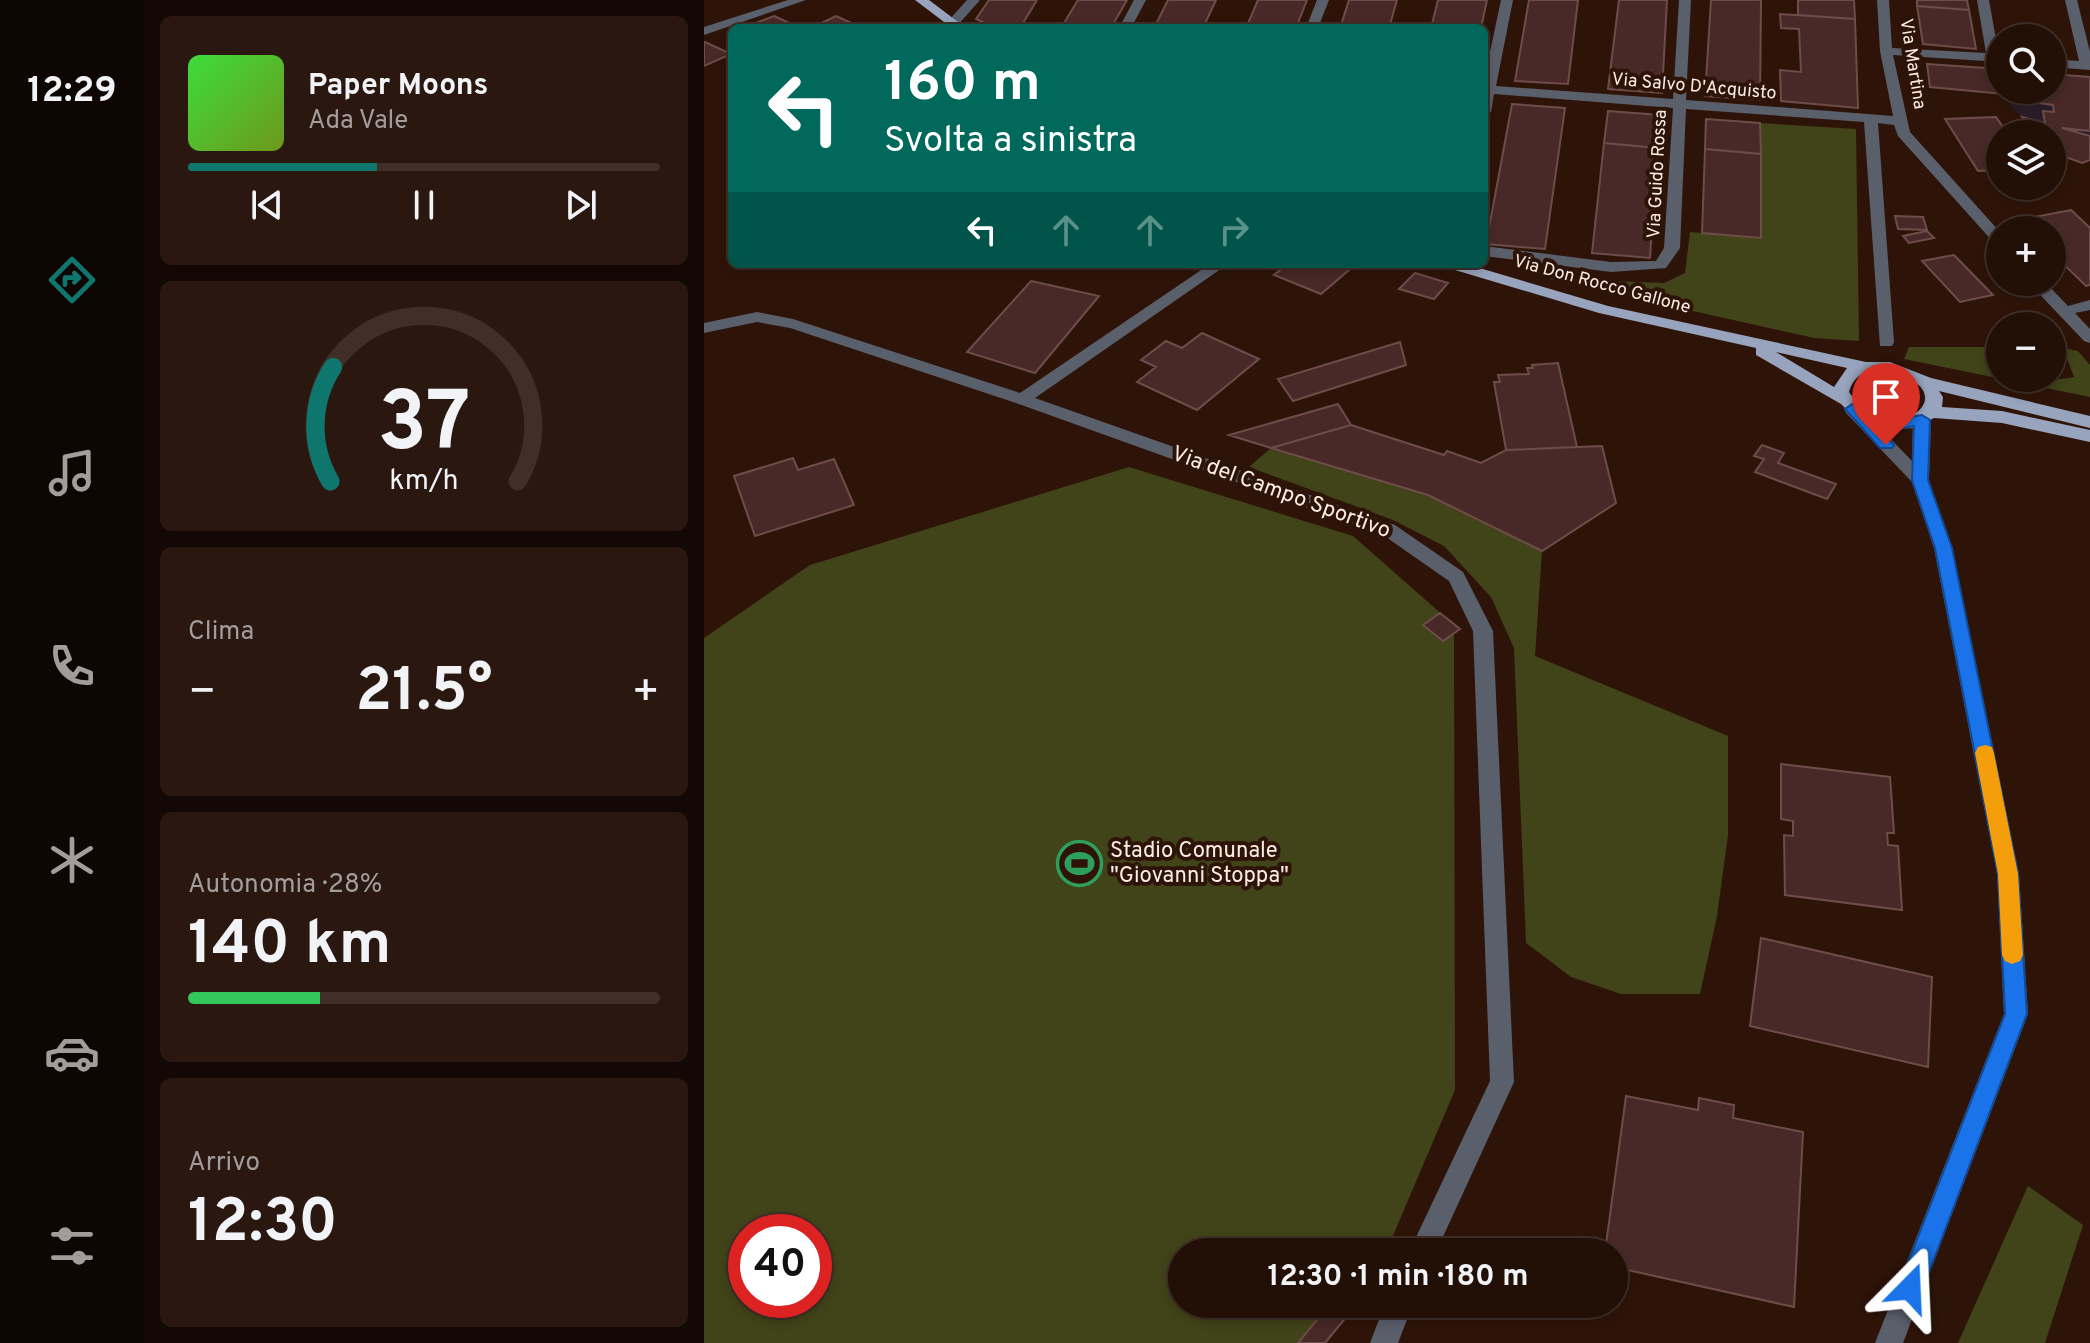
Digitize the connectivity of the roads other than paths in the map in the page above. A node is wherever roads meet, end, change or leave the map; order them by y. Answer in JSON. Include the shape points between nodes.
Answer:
{"nodes":[{"id":1,"x":800,"y":0,"type":"edge"},
{"id":2,"x":921,"y":0,"type":"edge"},
{"id":3,"x":974,"y":0,"type":"edge"},
{"id":4,"x":1140,"y":0,"type":"edge"},
{"id":5,"x":1323,"y":0,"type":"edge"},
{"id":6,"x":1507,"y":0,"type":"edge"},
{"id":7,"x":1685,"y":0,"type":"edge"},
{"id":8,"x":1883,"y":0,"type":"edge"},
{"id":9,"x":1983,"y":0,"type":"edge"},
{"id":10,"x":2071,"y":0,"type":"edge"},
{"id":11,"x":953,"y":24,"type":"edge"},
{"id":12,"x":957,"y":24,"type":"edge"},
{"id":13,"x":1127,"y":24,"type":"edge"},
{"id":14,"x":1314,"y":24,"type":"edge"},
{"id":15,"x":1988,"y":24,"type":"edge"},
{"id":16,"x":704,"y":31,"type":"edge"},
{"id":17,"x":1886,"y":51,"type":"junction"},
{"id":18,"x":1986,"y":57,"type":"edge"},
{"id":19,"x":2066,"y":64,"type":"edge"},
{"id":20,"x":2088,"y":66,"type":"edge"},
{"id":21,"x":1488,"y":85,"type":"edge"},
{"id":22,"x":1488,"y":89,"type":"edge"},
{"id":23,"x":1680,"y":104,"type":"junction"},
{"id":24,"x":1871,"y":119,"type":"junction"},
{"id":25,"x":1901,"y":121,"type":"junction"},
{"id":26,"x":1986,"y":225,"type":"edge"},
{"id":27,"x":1488,"y":252,"type":"edge"},
{"id":28,"x":1214,"y":268,"type":"edge"},
{"id":29,"x":1463,"y":268,"type":"edge"},
{"id":30,"x":2048,"y":296,"type":"edge"},
{"id":31,"x":2090,"y":305,"type":"edge"},
{"id":32,"x":2062,"y":312,"type":"joint"},
{"id":33,"x":2066,"y":316,"type":"edge"},
{"id":34,"x":704,"y":328,"type":"edge"},
{"id":35,"x":2090,"y":338,"type":"edge"},
{"id":36,"x":1745,"y":341,"type":"junction"},
{"id":37,"x":1886,"y":342,"type":"dead end"},
{"id":38,"x":1866,"y":367,"type":"junction"},
{"id":39,"x":1925,"y":382,"type":"junction"},
{"id":40,"x":1022,"y":399,"type":"junction"},
{"id":41,"x":1848,"y":405,"type":"junction"},
{"id":42,"x":1927,"y":416,"type":"junction"},
{"id":43,"x":2090,"y":422,"type":"edge"},
{"id":44,"x":2090,"y":436,"type":"edge"},
{"id":45,"x":1920,"y":480,"type":"junction"},
{"id":46,"x":1429,"y":1238,"type":"edge"},
{"id":47,"x":1394,"y":1318,"type":"edge"},
{"id":48,"x":1384,"y":1343,"type":"edge"},
{"id":49,"x":1889,"y":1343,"type":"edge"}],
"edges":[{"from":1,"to":16,"type":"street"},
{"from":2,"to":11,"type":"main road"},
{"from":3,"to":12,"type":"street"},
{"from":4,"to":13,"type":"street"},
{"from":5,"to":14,"type":"street"},
{"from":6,"to":21,"type":"street"},
{"from":7,"to":23,"type":"street","name":"Via Guido Rossa"},
{"from":8,"to":17,"type":"street","name":"Via Martina"},
{"from":9,"to":15,"type":"street"},
{"from":10,"to":20,"type":"street"},
{"from":17,"to":18,"type":"street"},
{"from":17,"to":25,"type":"street","name":"Via Martina"},
{"from":19,"to":20,"type":"street"},
{"from":22,"to":23,"type":"street","name":"Via Salvo D'Acquisto"},
{"from":23,"to":24,"type":"street","name":"Via Salvo D'Acquisto"},
{"from":23,"to":27,"type":"street","name":"Via Guido Rossa","via":[[1672,248],[1661,265],[1611,267]]},
{"from":24,"to":25,"type":"street","name":"Via Salvo D'Acquisto"},
{"from":24,"to":37,"type":"street"},
{"from":25,"to":26,"type":"street","name":"Via Martina","via":[[1903,133]]},
{"from":28,"to":40,"type":"street"},
{"from":29,"to":36,"type":"main road","name":"Via Don Rocco Gallone","via":[[1605,310]]},
{"from":30,"to":32,"type":"street"},
{"from":31,"to":32,"type":"street"},
{"from":33,"to":35,"type":"street"},
{"from":34,"to":40,"type":"street","name":"Via del Campo Sportivo","via":[[757,317],[793,324]]},
{"from":36,"to":38,"type":"main road","name":"Via Don Rocco Gallone"},
{"from":36,"to":41,"type":"main road"},
{"from":38,"to":39,"type":"main road","via":[[1892,367]]},
{"from":38,"to":41,"type":"main road","via":[[1842,383]]},
{"from":39,"to":42,"type":"main road","via":[[1935,397]]},
{"from":39,"to":43,"type":"main road"},
{"from":40,"to":46,"type":"street","name":"Via del Campo Sportivo","via":[[1389,530],[1456,577],[1483,631],[1502,1082]]},
{"from":41,"to":42,"type":"main road","via":[[1895,425]]},
{"from":41,"to":45,"type":"street"},
{"from":42,"to":44,"type":"main road","via":[[2002,417]]},
{"from":42,"to":45,"type":"street"},
{"from":45,"to":49,"type":"street","via":[[1947,563],[2008,874],[2016,1014]]},
{"from":47,"to":48,"type":"street"}]}
